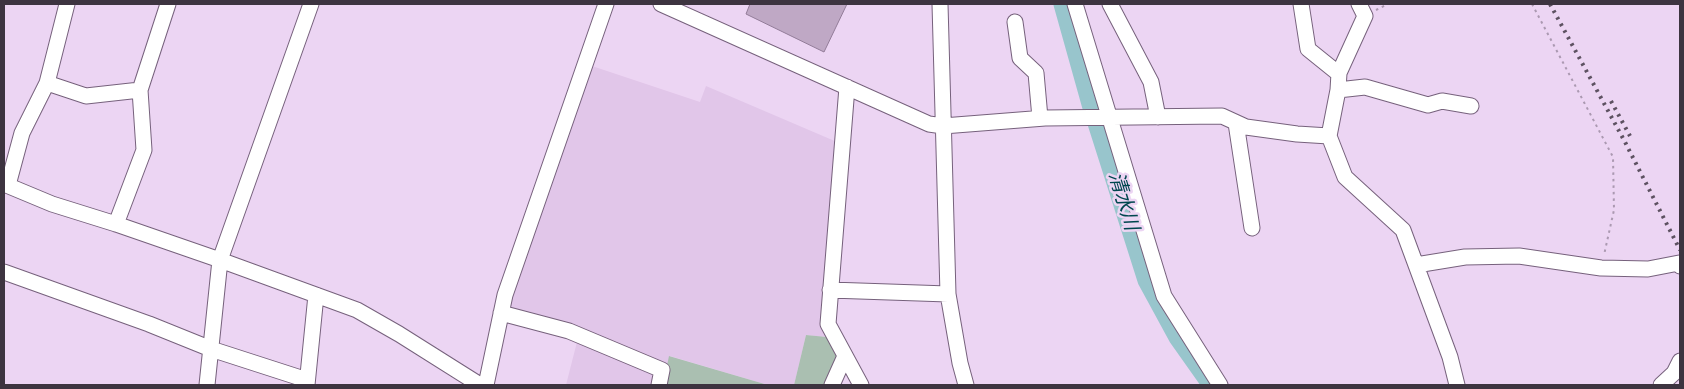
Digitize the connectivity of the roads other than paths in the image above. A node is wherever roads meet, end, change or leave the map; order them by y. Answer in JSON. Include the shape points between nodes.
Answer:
{"nodes":[{"id":1,"x":67,"y":4,"type":"edge"},
{"id":2,"x":168,"y":4,"type":"edge"},
{"id":3,"x":311,"y":4,"type":"edge"},
{"id":4,"x":606,"y":4,"type":"edge"},
{"id":5,"x":661,"y":4,"type":"edge"},
{"id":6,"x":940,"y":4,"type":"edge"},
{"id":7,"x":1075,"y":4,"type":"edge"},
{"id":8,"x":1110,"y":4,"type":"edge"},
{"id":9,"x":1301,"y":4,"type":"edge"},
{"id":10,"x":1359,"y":4,"type":"edge"},
{"id":11,"x":1015,"y":22,"type":"dead end"},
{"id":12,"x":1339,"y":74,"type":"junction"},
{"id":13,"x":47,"y":83,"type":"junction"},
{"id":14,"x":847,"y":87,"type":"junction"},
{"id":15,"x":140,"y":90,"type":"junction"},
{"id":16,"x":1338,"y":90,"type":"junction"},
{"id":17,"x":1471,"y":106,"type":"dead end"},
{"id":18,"x":1108,"y":117,"type":"junction"},
{"id":19,"x":1158,"y":117,"type":"junction"},
{"id":20,"x":1040,"y":118,"type":"junction"},
{"id":21,"x":1236,"y":123,"type":"junction"},
{"id":22,"x":943,"y":126,"type":"junction"},
{"id":23,"x":1330,"y":136,"type":"junction"},
{"id":24,"x":6,"y":185,"type":"edge"},
{"id":25,"x":116,"y":224,"type":"junction"},
{"id":26,"x":1252,"y":228,"type":"dead end"},
{"id":27,"x":220,"y":260,"type":"junction"},
{"id":28,"x":1416,"y":265,"type":"junction"},
{"id":29,"x":1680,"y":266,"type":"edge"},
{"id":30,"x":4,"y":272,"type":"edge"},
{"id":31,"x":830,"y":290,"type":"junction"},
{"id":32,"x":948,"y":294,"type":"junction"},
{"id":33,"x":316,"y":295,"type":"junction"},
{"id":34,"x":501,"y":313,"type":"junction"},
{"id":35,"x":211,"y":349,"type":"junction"},
{"id":36,"x":845,"y":356,"type":"junction"},
{"id":37,"x":1680,"y":361,"type":"edge"},
{"id":38,"x":307,"y":382,"type":"edge"},
{"id":39,"x":207,"y":385,"type":"edge"},
{"id":40,"x":480,"y":385,"type":"edge"},
{"id":41,"x":486,"y":385,"type":"edge"},
{"id":42,"x":659,"y":385,"type":"edge"},
{"id":43,"x":832,"y":385,"type":"edge"},
{"id":44,"x":861,"y":385,"type":"edge"},
{"id":45,"x":966,"y":385,"type":"edge"},
{"id":46,"x":1220,"y":385,"type":"edge"},
{"id":47,"x":1457,"y":385,"type":"edge"},
{"id":48,"x":1661,"y":385,"type":"edge"}],
"edges":[{"from":1,"to":13,"type":"street"},
{"from":2,"to":15,"type":"street"},
{"from":3,"to":27,"type":"street"},
{"from":4,"to":34,"type":"street"},
{"from":5,"to":14,"type":"street"},
{"from":6,"to":22,"type":"street"},
{"from":7,"to":18,"type":"street"},
{"from":8,"to":19,"type":"street","via":[[1151,82]]},
{"from":9,"to":12,"type":"street","via":[[1308,49]]},
{"from":10,"to":12,"type":"street","via":[[1365,16]]},
{"from":11,"to":20,"type":"street","via":[[1020,58],[1036,73]]},
{"from":12,"to":16,"type":"street"},
{"from":13,"to":15,"type":"street","via":[[86,96]]},
{"from":13,"to":24,"type":"street","via":[[22,133]]},
{"from":14,"to":22,"type":"street","via":[[928,124]]},
{"from":14,"to":31,"type":"street"},
{"from":15,"to":25,"type":"street","via":[[144,150]]},
{"from":16,"to":17,"type":"street","via":[[1366,87],[1428,105],[1442,102]]},
{"from":16,"to":23,"type":"street"},
{"from":18,"to":19,"type":"street"},
{"from":18,"to":20,"type":"street"},
{"from":18,"to":46,"type":"street","via":[[1164,296]]},
{"from":19,"to":21,"type":"street","via":[[1222,116]]},
{"from":20,"to":22,"type":"street"},
{"from":21,"to":23,"type":"street","via":[[1246,127]]},
{"from":21,"to":26,"type":"street"},
{"from":22,"to":32,"type":"street"},
{"from":23,"to":28,"type":"street","via":[[1345,178],[1403,230]]},
{"from":24,"to":25,"type":"street","via":[[52,204]]},
{"from":25,"to":27,"type":"street"},
{"from":27,"to":33,"type":"street"},
{"from":27,"to":35,"type":"street"},
{"from":28,"to":29,"type":"street","via":[[1465,257],[1519,256],[1601,268],[1648,269],[1679,263]]},
{"from":28,"to":47,"type":"street"},
{"from":30,"to":35,"type":"street"},
{"from":31,"to":32,"type":"street"},
{"from":31,"to":36,"type":"street","via":[[828,324]]},
{"from":32,"to":45,"type":"street"},
{"from":33,"to":38,"type":"street"},
{"from":33,"to":40,"type":"street","via":[[358,310]]},
{"from":34,"to":41,"type":"street"},
{"from":34,"to":42,"type":"street","via":[[569,331],[662,370]]},
{"from":35,"to":38,"type":"street"},
{"from":35,"to":39,"type":"street"},
{"from":36,"to":43,"type":"street"},
{"from":36,"to":44,"type":"street"},
{"from":37,"to":48,"type":"street","via":[[1674,373]]}]}
